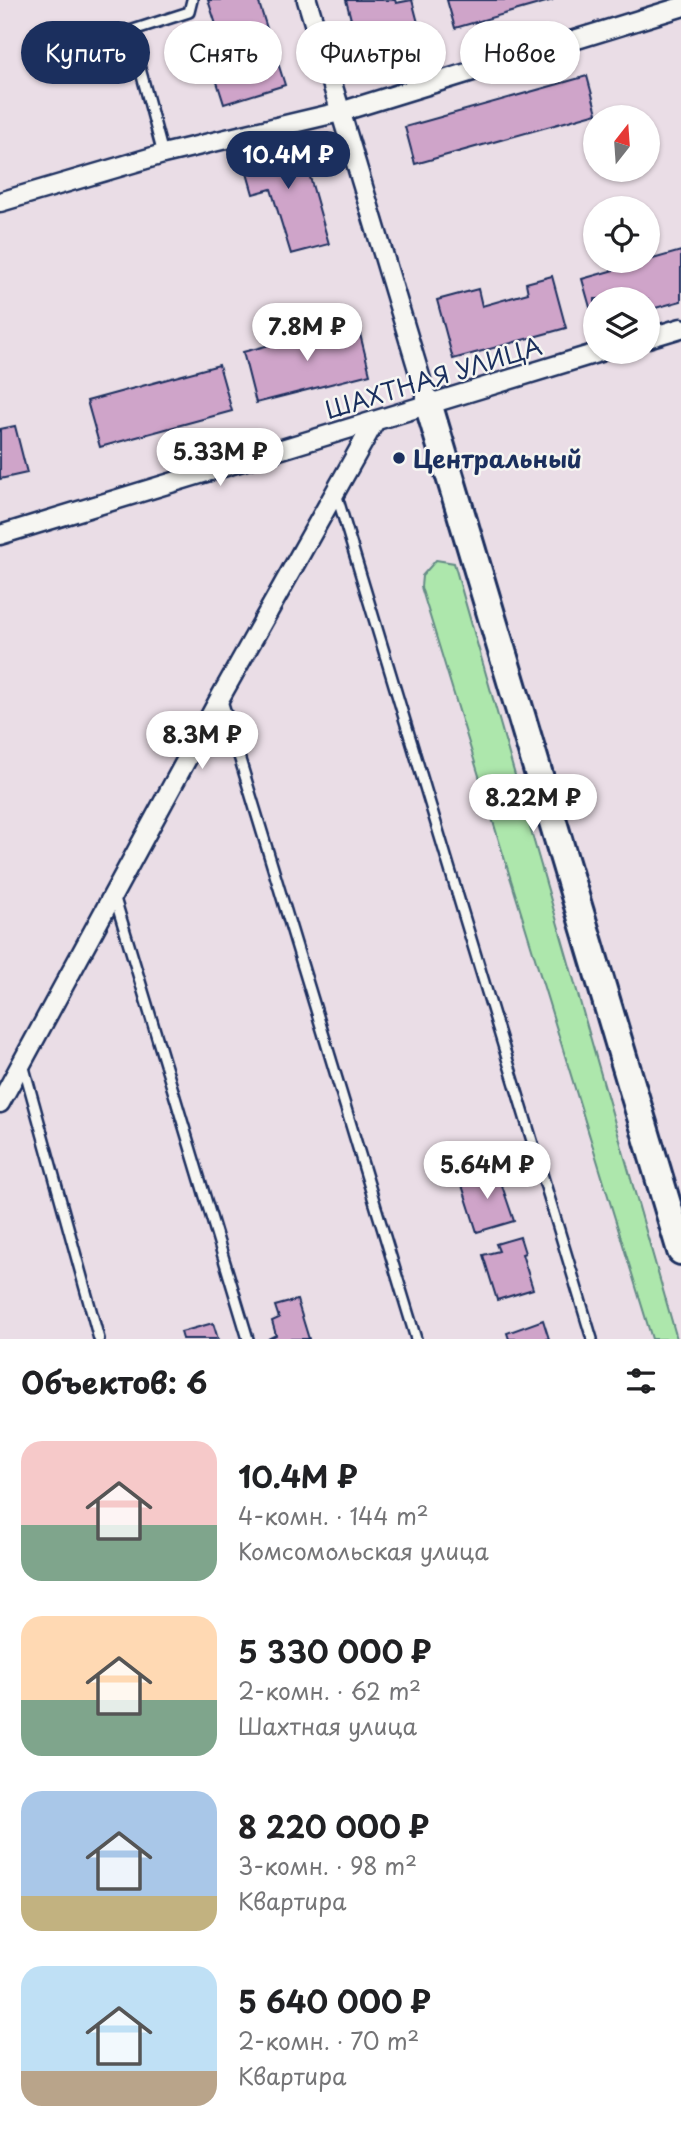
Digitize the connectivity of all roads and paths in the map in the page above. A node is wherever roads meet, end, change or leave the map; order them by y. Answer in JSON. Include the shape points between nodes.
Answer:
{"nodes":[{"id":1,"x":192,"y":0,"type":"edge"},
{"id":2,"x":307,"y":0,"type":"edge"},
{"id":3,"x":681,"y":7,"type":"edge"},
{"id":4,"x":340,"y":112,"type":"junction"},
{"id":5,"x":163,"y":154,"type":"junction"},
{"id":6,"x":0,"y":202,"type":"edge"},
{"id":7,"x":681,"y":328,"type":"edge"},
{"id":8,"x":660,"y":334,"type":"edge"},
{"id":9,"x":583,"y":357,"type":"edge"},
{"id":10,"x":428,"y":403,"type":"junction"},
{"id":11,"x":375,"y":421,"type":"junction"},
{"id":12,"x":335,"y":489,"type":"junction"},
{"id":13,"x":0,"y":535,"type":"edge"},
{"id":14,"x":221,"y":696,"type":"junction"},
{"id":15,"x":114,"y":894,"type":"junction"},
{"id":16,"x":23,"y":1062,"type":"junction"},
{"id":17,"x":0,"y":1103,"type":"edge"},
{"id":18,"x":681,"y":1251,"type":"edge"},
{"id":19,"x":99,"y":1339,"type":"edge"},
{"id":20,"x":248,"y":1339,"type":"edge"},
{"id":21,"x":416,"y":1339,"type":"edge"},
{"id":22,"x":592,"y":1339,"type":"edge"}],
"edges":[{"from":1,"to":5,"type":"lane","via":[[189,12],[130,31]]},
{"from":2,"to":4,"type":"street"},
{"from":3,"to":4,"type":"street"},
{"from":4,"to":5,"type":"street"},
{"from":4,"to":10,"type":"street"},
{"from":5,"to":6,"type":"street"},
{"from":7,"to":8,"type":"street"},
{"from":9,"to":10,"type":"street","name":"ШАХТНАЯ УЛИЦА"},
{"from":10,"to":11,"type":"street","name":"ШАХТНАЯ УЛИЦА"},
{"from":10,"to":18,"type":"street"},
{"from":11,"to":12,"type":"street"},
{"from":11,"to":13,"type":"street","name":"ШАХТНАЯ УЛИЦА"},
{"from":12,"to":14,"type":"street"},
{"from":12,"to":22,"type":"lane"},
{"from":14,"to":15,"type":"street"},
{"from":14,"to":21,"type":"lane"},
{"from":15,"to":16,"type":"street"},
{"from":15,"to":20,"type":"lane"},
{"from":16,"to":17,"type":"street"},
{"from":16,"to":19,"type":"lane"}]}
